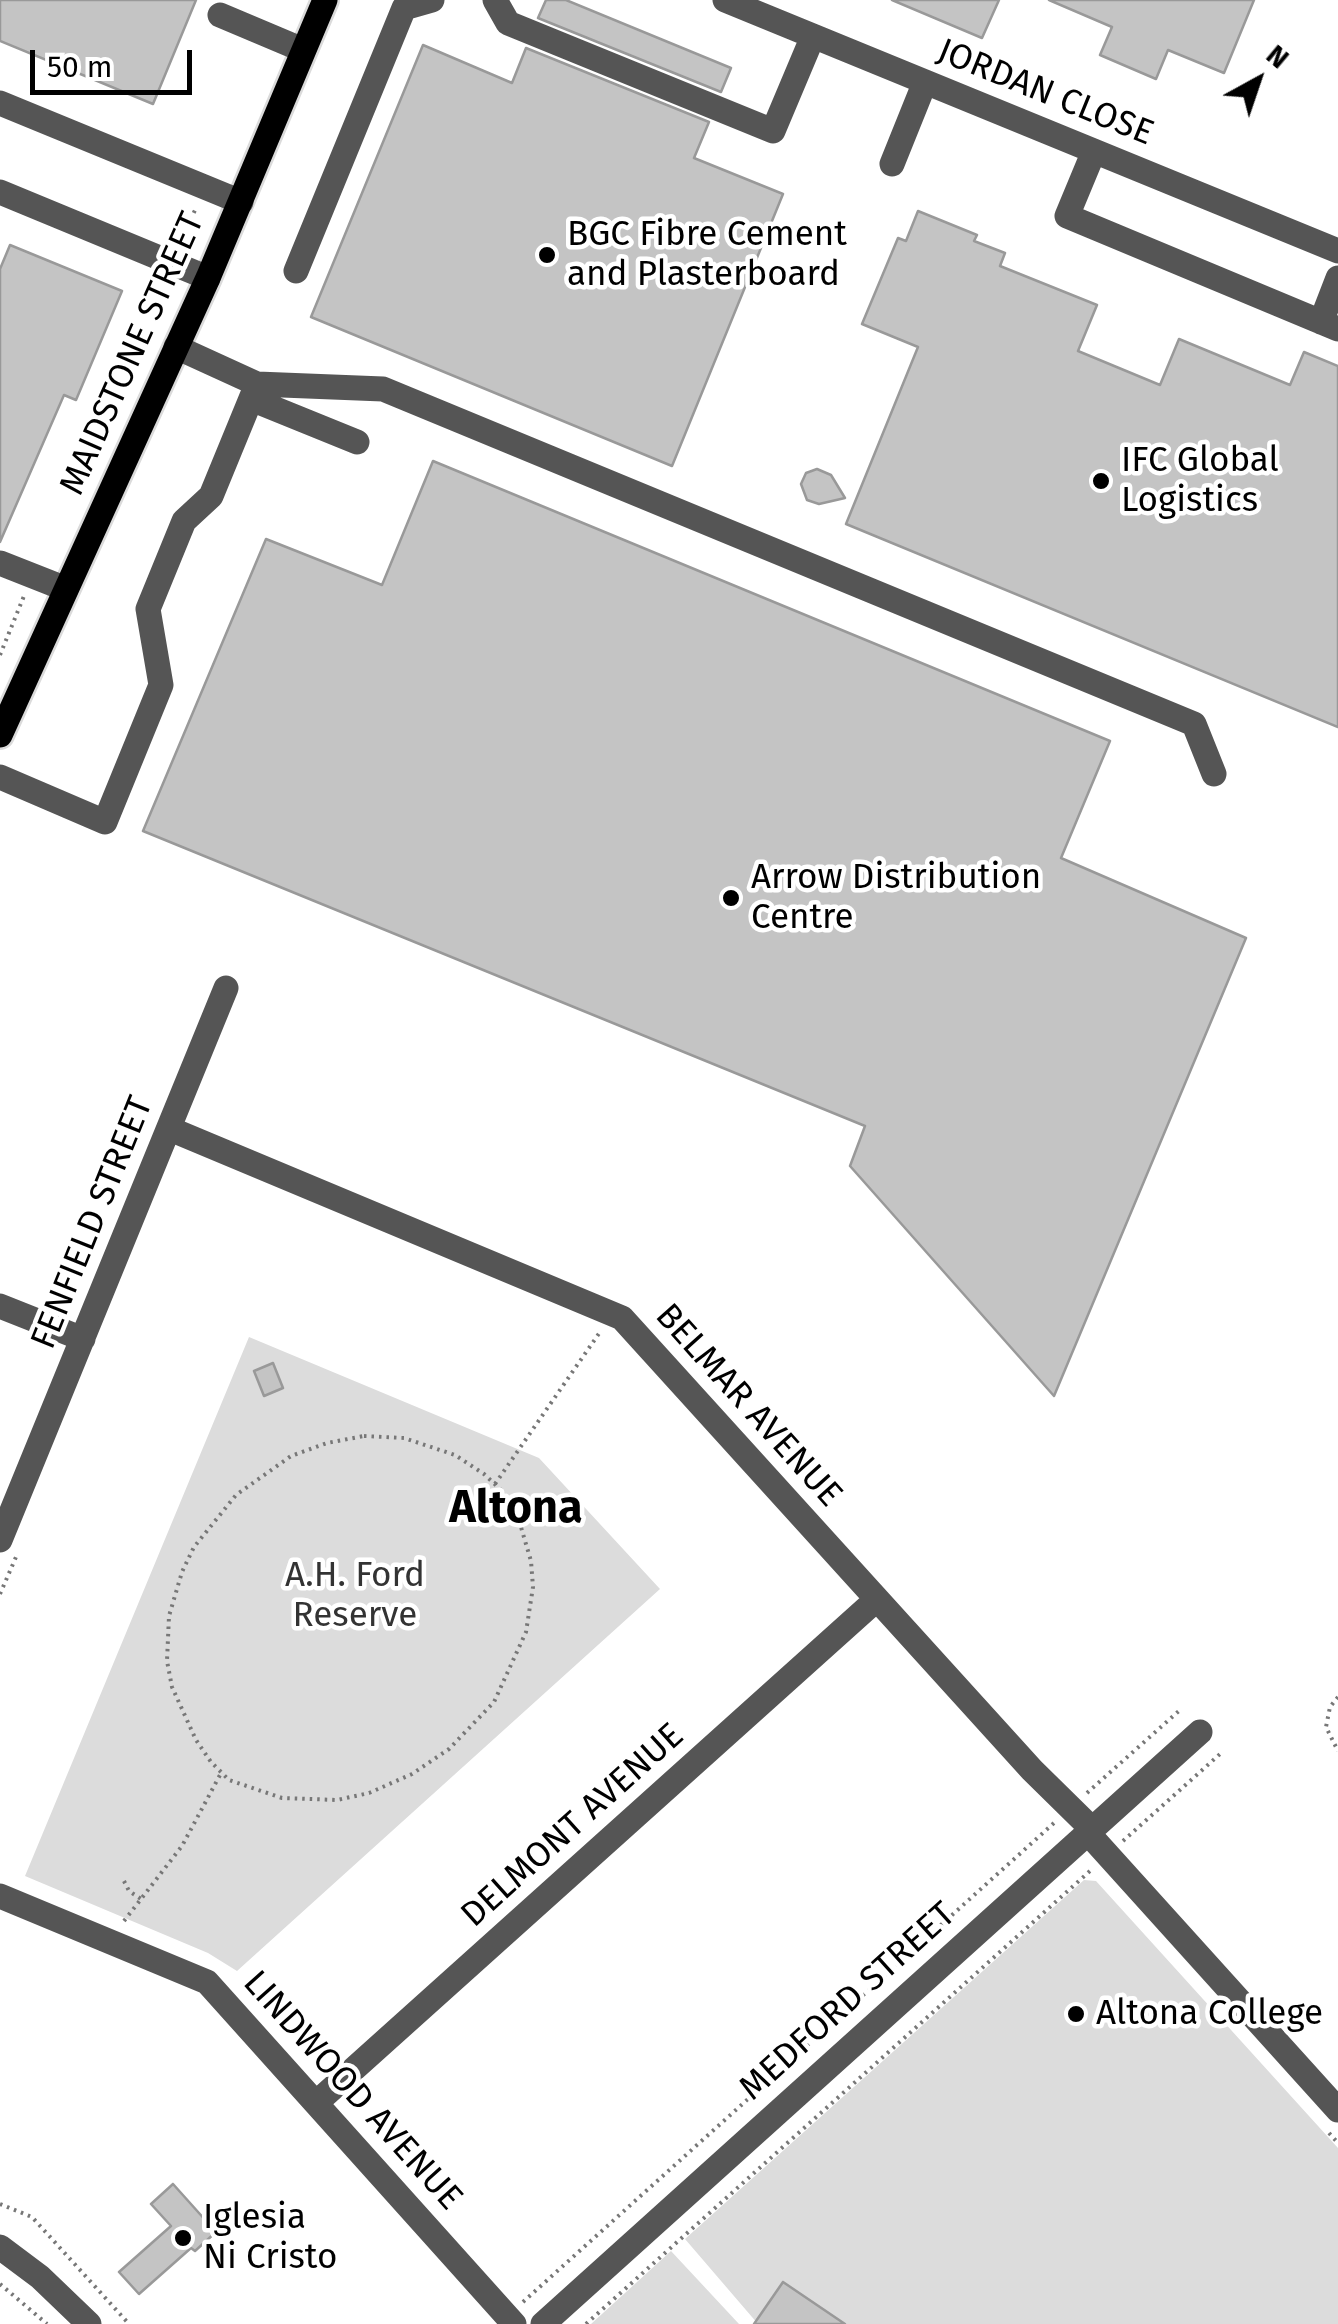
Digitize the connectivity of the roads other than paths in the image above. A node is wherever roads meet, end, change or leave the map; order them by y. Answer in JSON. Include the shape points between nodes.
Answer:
{"nodes":[{"id":1,"x":325,"y":0,"type":"edge"},
{"id":2,"x":432,"y":0,"type":"edge"},
{"id":3,"x":494,"y":0,"type":"edge"},
{"id":4,"x":725,"y":0,"type":"edge"},
{"id":5,"x":220,"y":15,"type":"dead end"},
{"id":6,"x":813,"y":36,"type":"junction"},
{"id":7,"x":303,"y":50,"type":"junction"},
{"id":8,"x":925,"y":82,"type":"junction"},
{"id":9,"x":0,"y":102,"type":"edge"},
{"id":10,"x":1094,"y":151,"type":"junction"},
{"id":11,"x":892,"y":164,"type":"dead end"},
{"id":12,"x":0,"y":192,"type":"edge"},
{"id":13,"x":241,"y":202,"type":"junction"},
{"id":14,"x":1338,"y":250,"type":"edge"},
{"id":15,"x":296,"y":271,"type":"dead end"},
{"id":16,"x":208,"y":278,"type":"junction"},
{"id":17,"x":1338,"y":278,"type":"edge"},
{"id":18,"x":1330,"y":326,"type":"edge"},
{"id":19,"x":176,"y":347,"type":"junction"},
{"id":20,"x":254,"y":392,"type":"junction"},
{"id":21,"x":357,"y":442,"type":"dead end"},
{"id":22,"x":0,"y":563,"type":"edge"},
{"id":23,"x":66,"y":589,"type":"junction"},
{"id":24,"x":0,"y":735,"type":"edge"},
{"id":25,"x":1214,"y":774,"type":"dead end"},
{"id":26,"x":0,"y":777,"type":"edge"},
{"id":27,"x":226,"y":988,"type":"dead end"},
{"id":28,"x":170,"y":1130,"type":"junction"},
{"id":29,"x":0,"y":1306,"type":"edge"},
{"id":30,"x":83,"y":1339,"type":"junction"},
{"id":31,"x":0,"y":1540,"type":"edge"},
{"id":32,"x":876,"y":1600,"type":"junction"},
{"id":33,"x":1200,"y":1732,"type":"dead end"},
{"id":34,"x":1088,"y":1833,"type":"junction"},
{"id":35,"x":0,"y":1896,"type":"edge"},
{"id":36,"x":316,"y":2104,"type":"junction"},
{"id":37,"x":1338,"y":2110,"type":"edge"},
{"id":38,"x":0,"y":2247,"type":"edge"},
{"id":39,"x":518,"y":2313,"type":"edge"},
{"id":40,"x":89,"y":2324,"type":"edge"},
{"id":41,"x":543,"y":2324,"type":"edge"}],
"edges":[{"from":1,"to":7,"type":"main road","name":"MAIDSTONE STREET"},
{"from":2,"to":15,"type":"street","via":[[404,8]]},
{"from":3,"to":6,"type":"street","via":[[508,23],[773,132]]},
{"from":4,"to":6,"type":"street","name":"JORDAN CLOSE"},
{"from":5,"to":7,"type":"street"},
{"from":6,"to":8,"type":"street","name":"JORDAN CLOSE"},
{"from":7,"to":13,"type":"main road","name":"MAIDSTONE STREET"},
{"from":8,"to":10,"type":"street","name":"JORDAN CLOSE"},
{"from":8,"to":11,"type":"street"},
{"from":9,"to":13,"type":"street"},
{"from":10,"to":14,"type":"street","name":"JORDAN CLOSE"},
{"from":10,"to":18,"type":"street","via":[[1067,216]]},
{"from":12,"to":16,"type":"street"},
{"from":13,"to":16,"type":"main road","name":"MAIDSTONE STREET"},
{"from":16,"to":19,"type":"main road","name":"MAIDSTONE STREET"},
{"from":17,"to":18,"type":"street"},
{"from":19,"to":20,"type":"street"},
{"from":19,"to":23,"type":"main road","name":"MAIDSTONE STREET"},
{"from":20,"to":21,"type":"street"},
{"from":20,"to":25,"type":"street","via":[[382,389],[401,396],[1194,724]]},
{"from":20,"to":26,"type":"street","via":[[211,496],[184,522],[148,609],[161,685],[104,822]]},
{"from":22,"to":23,"type":"street"},
{"from":23,"to":24,"type":"main road","name":"MAIDSTONE STREET"},
{"from":27,"to":28,"type":"street","name":"FENFIELD STREET"},
{"from":28,"to":30,"type":"street","name":"FENFIELD STREET"},
{"from":28,"to":32,"type":"street","name":"BELMAR AVENUE","via":[[622,1318]]},
{"from":29,"to":30,"type":"street"},
{"from":30,"to":31,"type":"street","name":"FENFIELD STREET"},
{"from":32,"to":34,"type":"street","name":"BELMAR AVENUE"},
{"from":32,"to":36,"type":"street","name":"DELMONT AVENUE"},
{"from":33,"to":34,"type":"street","name":"MEDFORD STREET"},
{"from":34,"to":37,"type":"street","name":"BELMAR AVENUE"},
{"from":34,"to":41,"type":"street","name":"MEDFORD STREET"},
{"from":35,"to":36,"type":"street","name":"LINDWOOD AVENUE","via":[[208,1982]]},
{"from":36,"to":39,"type":"street","name":"LINDWOOD AVENUE"},
{"from":38,"to":40,"type":"street"}]}
